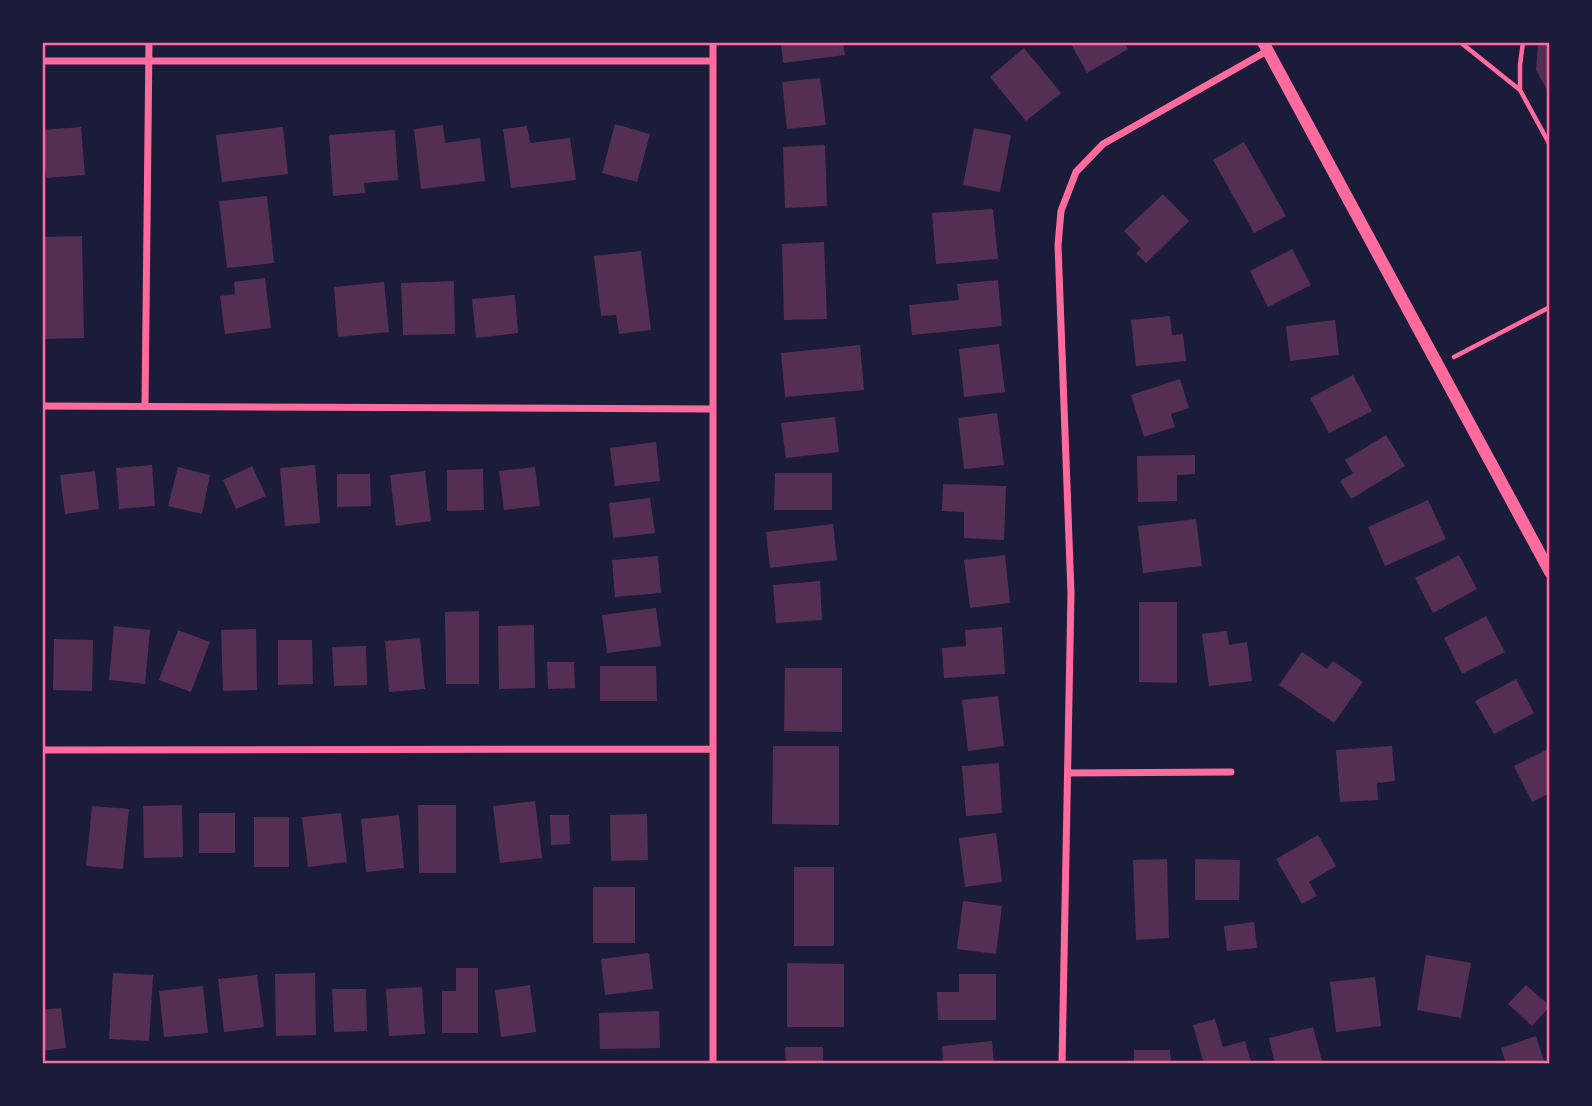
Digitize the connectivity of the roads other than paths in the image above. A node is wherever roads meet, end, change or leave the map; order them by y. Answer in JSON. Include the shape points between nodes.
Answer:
{"nodes":[{"id":1,"x":149,"y":42,"type":"edge"},
{"id":2,"x":713,"y":42,"type":"edge"},
{"id":3,"x":1265,"y":46,"type":"edge"},
{"id":4,"x":42,"y":61,"type":"edge"},
{"id":5,"x":149,"y":61,"type":"junction"},
{"id":6,"x":713,"y":61,"type":"junction"},
{"id":7,"x":42,"y":406,"type":"edge"},
{"id":8,"x":145,"y":406,"type":"junction"},
{"id":9,"x":712,"y":409,"type":"junction"},
{"id":10,"x":1550,"y":572,"type":"edge"},
{"id":11,"x":42,"y":750,"type":"edge"},
{"id":12,"x":713,"y":750,"type":"junction"},
{"id":13,"x":1231,"y":772,"type":"dead end"},
{"id":14,"x":1068,"y":773,"type":"junction"},
{"id":15,"x":713,"y":1064,"type":"edge"},
{"id":16,"x":1062,"y":1064,"type":"edge"}],
"edges":[{"from":1,"to":5,"type":"street"},
{"from":2,"to":6,"type":"street"},
{"from":3,"to":10,"type":"street"},
{"from":3,"to":14,"type":"street","via":[[1103,144],[1076,172],[1061,211],[1058,245],[1072,593]]},
{"from":4,"to":5,"type":"street"},
{"from":5,"to":6,"type":"street"},
{"from":5,"to":8,"type":"street"},
{"from":6,"to":9,"type":"street"},
{"from":7,"to":8,"type":"street"},
{"from":8,"to":9,"type":"street"},
{"from":9,"to":12,"type":"street"},
{"from":11,"to":12,"type":"street"},
{"from":12,"to":15,"type":"street"},
{"from":13,"to":14,"type":"street"},
{"from":14,"to":16,"type":"street"}]}
